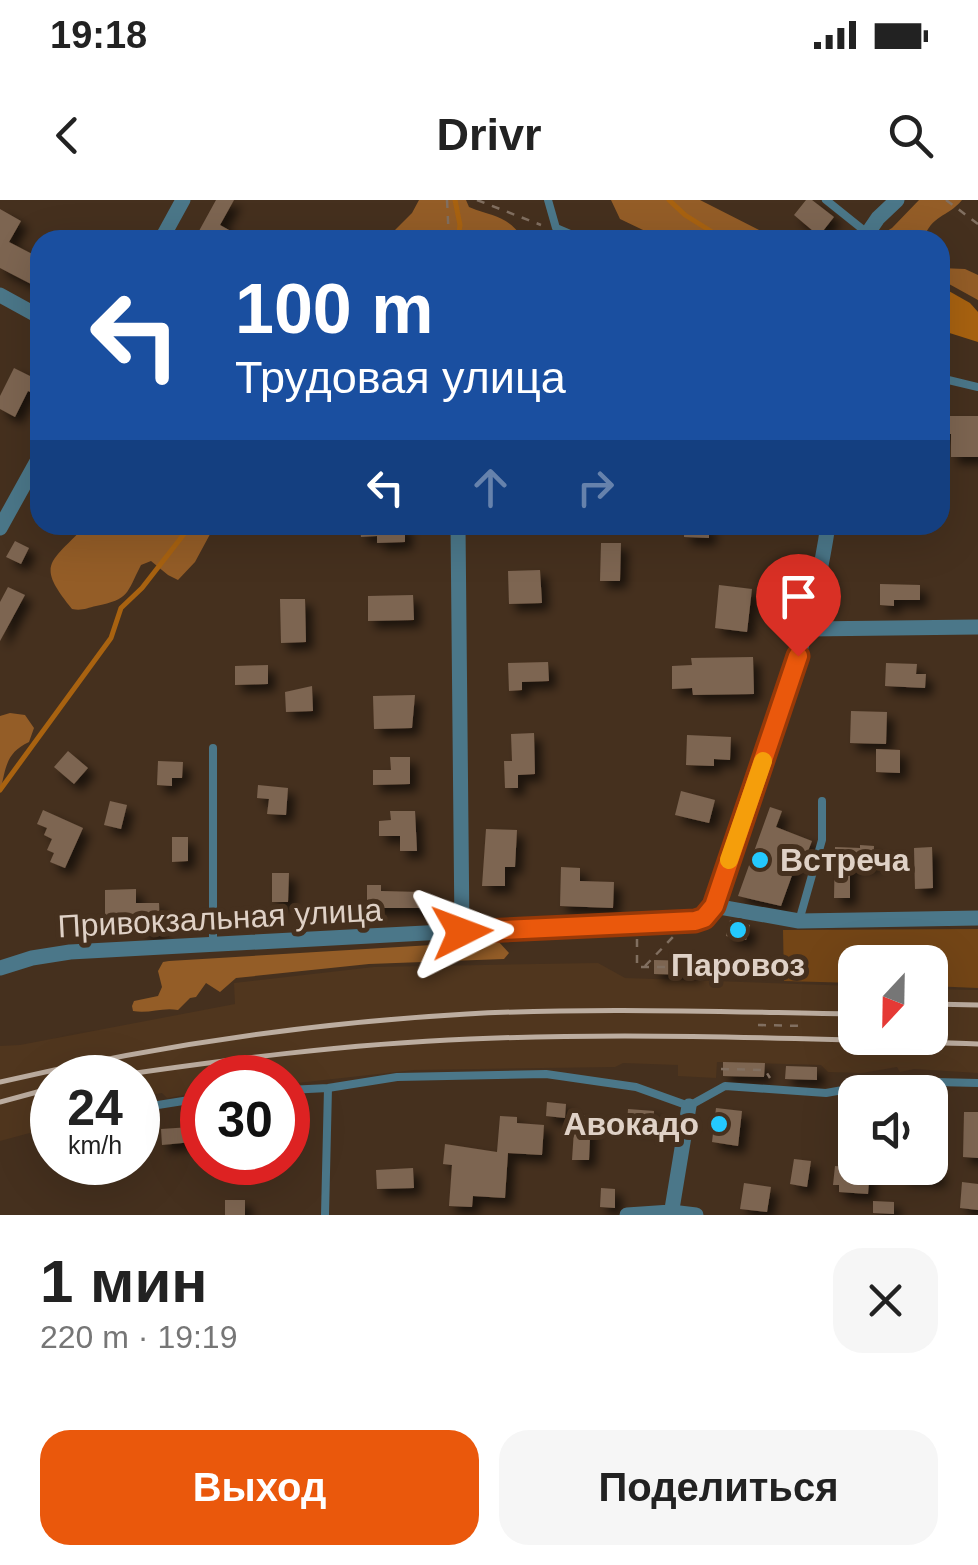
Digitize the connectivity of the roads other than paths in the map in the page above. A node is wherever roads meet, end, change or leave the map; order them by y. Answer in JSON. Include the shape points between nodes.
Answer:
{"nodes":[{"id":1,"x":184,"y":200,"type":"edge"},
{"id":2,"x":548,"y":200,"type":"edge"},
{"id":3,"x":826,"y":200,"type":"edge"},
{"id":4,"x":898,"y":200,"type":"edge"},
{"id":5,"x":167,"y":230,"type":"edge"},
{"id":6,"x":561,"y":230,"type":"edge"},
{"id":7,"x":858,"y":230,"type":"edge"},
{"id":8,"x":870,"y":230,"type":"edge"},
{"id":9,"x":0,"y":295,"type":"edge"},
{"id":10,"x":30,"y":312,"type":"edge"},
{"id":11,"x":950,"y":381,"type":"edge"},
{"id":12,"x":978,"y":388,"type":"edge"},
{"id":13,"x":30,"y":474,"type":"edge"},
{"id":14,"x":0,"y":528,"type":"edge"},
{"id":15,"x":458,"y":535,"type":"edge"},
{"id":16,"x":827,"y":535,"type":"edge"},
{"id":17,"x":978,"y":627,"type":"edge"},
{"id":18,"x":807,"y":629,"type":"junction"},
{"id":19,"x":214,"y":748,"type":"dead end"},
{"id":20,"x":822,"y":801,"type":"dead end"},
{"id":21,"x":714,"y":906,"type":"junction"},
{"id":22,"x":978,"y":918,"type":"edge"},
{"id":23,"x":799,"y":921,"type":"junction"},
{"id":24,"x":462,"y":932,"type":"junction"},
{"id":25,"x":213,"y":943,"type":"junction"},
{"id":26,"x":0,"y":968,"type":"edge"},
{"id":27,"x":978,"y":1083,"type":"edge"},
{"id":28,"x":328,"y":1088,"type":"junction"},
{"id":29,"x":310,"y":1089,"type":"edge"},
{"id":30,"x":689,"y":1106,"type":"junction"},
{"id":31,"x":671,"y":1214,"type":"edge"},
{"id":32,"x":325,"y":1215,"type":"edge"},
{"id":33,"x":627,"y":1215,"type":"edge"},
{"id":34,"x":696,"y":1215,"type":"edge"}],
"edges":[{"from":1,"to":5,"type":"street"},
{"from":2,"to":6,"type":"lane"},
{"from":3,"to":7,"type":"lane"},
{"from":4,"to":8,"type":"street"},
{"from":9,"to":10,"type":"street"},
{"from":11,"to":12,"type":"lane"},
{"from":13,"to":14,"type":"street"},
{"from":15,"to":24,"type":"street"},
{"from":16,"to":18,"type":"street"},
{"from":17,"to":18,"type":"street"},
{"from":18,"to":21,"type":"street"},
{"from":19,"to":25,"type":"lane"},
{"from":20,"to":23,"type":"lane","via":[[822,840]]},
{"from":21,"to":23,"type":"street"},
{"from":21,"to":24,"type":"street","name":"Привокзальная улица","via":[[690,921]]},
{"from":22,"to":23,"type":"street"},
{"from":24,"to":25,"type":"street","name":"Привокзальная улица"},
{"from":25,"to":26,"type":"street","name":"Привокзальная улица","via":[[70,952]]},
{"from":27,"to":30,"type":"lane","via":[[894,1081],[826,1092],[724,1086]]},
{"from":28,"to":29,"type":"lane"},
{"from":28,"to":30,"type":"lane","via":[[397,1077],[546,1074],[620,1084]]},
{"from":28,"to":32,"type":"lane"},
{"from":30,"to":31,"type":"street"},
{"from":31,"to":33,"type":"street"},
{"from":31,"to":34,"type":"street"}]}
